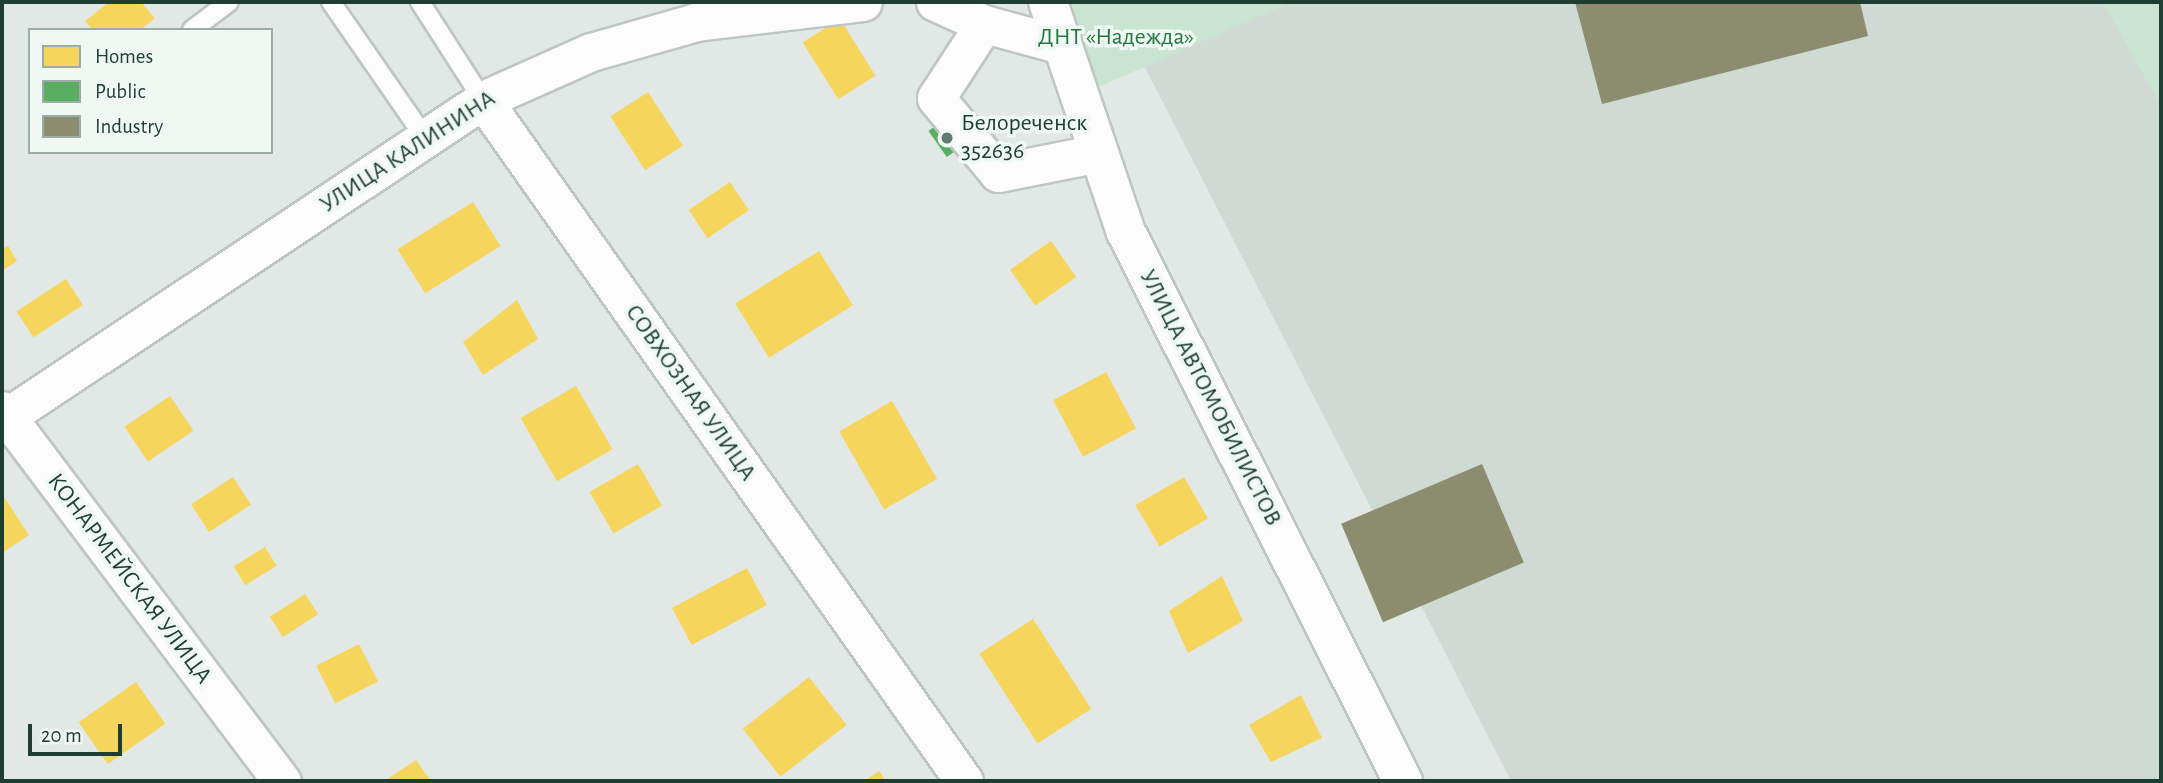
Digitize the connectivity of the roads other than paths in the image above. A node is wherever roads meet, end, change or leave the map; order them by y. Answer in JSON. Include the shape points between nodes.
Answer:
{"nodes":[{"id":1,"x":229,"y":2,"type":"edge"},
{"id":2,"x":331,"y":2,"type":"edge"},
{"id":3,"x":420,"y":2,"type":"edge"},
{"id":4,"x":863,"y":2,"type":"edge"},
{"id":5,"x":935,"y":2,"type":"edge"},
{"id":6,"x":1056,"y":4,"type":"edge"},
{"id":7,"x":985,"y":24,"type":"junction"},
{"id":8,"x":195,"y":28,"type":"edge"},
{"id":9,"x":1062,"y":45,"type":"junction"},
{"id":10,"x":483,"y":100,"type":"junction"},
{"id":11,"x":425,"y":138,"type":"junction"},
{"id":12,"x":1099,"y":153,"type":"junction"},
{"id":13,"x":4,"y":416,"type":"edge"},
{"id":14,"x":282,"y":781,"type":"edge"},
{"id":15,"x":964,"y":781,"type":"edge"},
{"id":16,"x":1403,"y":781,"type":"edge"}],
"edges":[{"from":1,"to":8,"type":"lane"},
{"from":2,"to":11,"type":"lane"},
{"from":3,"to":10,"type":"lane","name":"СОВХОЗНАЯ УЛИЦА"},
{"from":4,"to":10,"type":"street","name":"УЛИЦА КАЛИНИНА","via":[[696,22],[591,52]]},
{"from":5,"to":7,"type":"street"},
{"from":6,"to":9,"type":"street","name":"УЛИЦА АВТОМОБИЛИСТОВ"},
{"from":7,"to":9,"type":"street"},
{"from":7,"to":12,"type":"street","via":[[936,98],[998,173]]},
{"from":9,"to":12,"type":"street","name":"УЛИЦА АВТОМОБИЛИСТОВ"},
{"from":10,"to":11,"type":"street","name":"УЛИЦА КАЛИНИНА"},
{"from":10,"to":15,"type":"street","name":"СОВХОЗНАЯ УЛИЦА"},
{"from":11,"to":13,"type":"street","name":"УЛИЦА КАЛИНИНА"},
{"from":12,"to":16,"type":"street","name":"УЛИЦА АВТОМОБИЛИСТОВ","via":[[1126,232]]},
{"from":13,"to":14,"type":"street","name":"КОНАРМЕЙСКАЯ УЛИЦА"}]}
